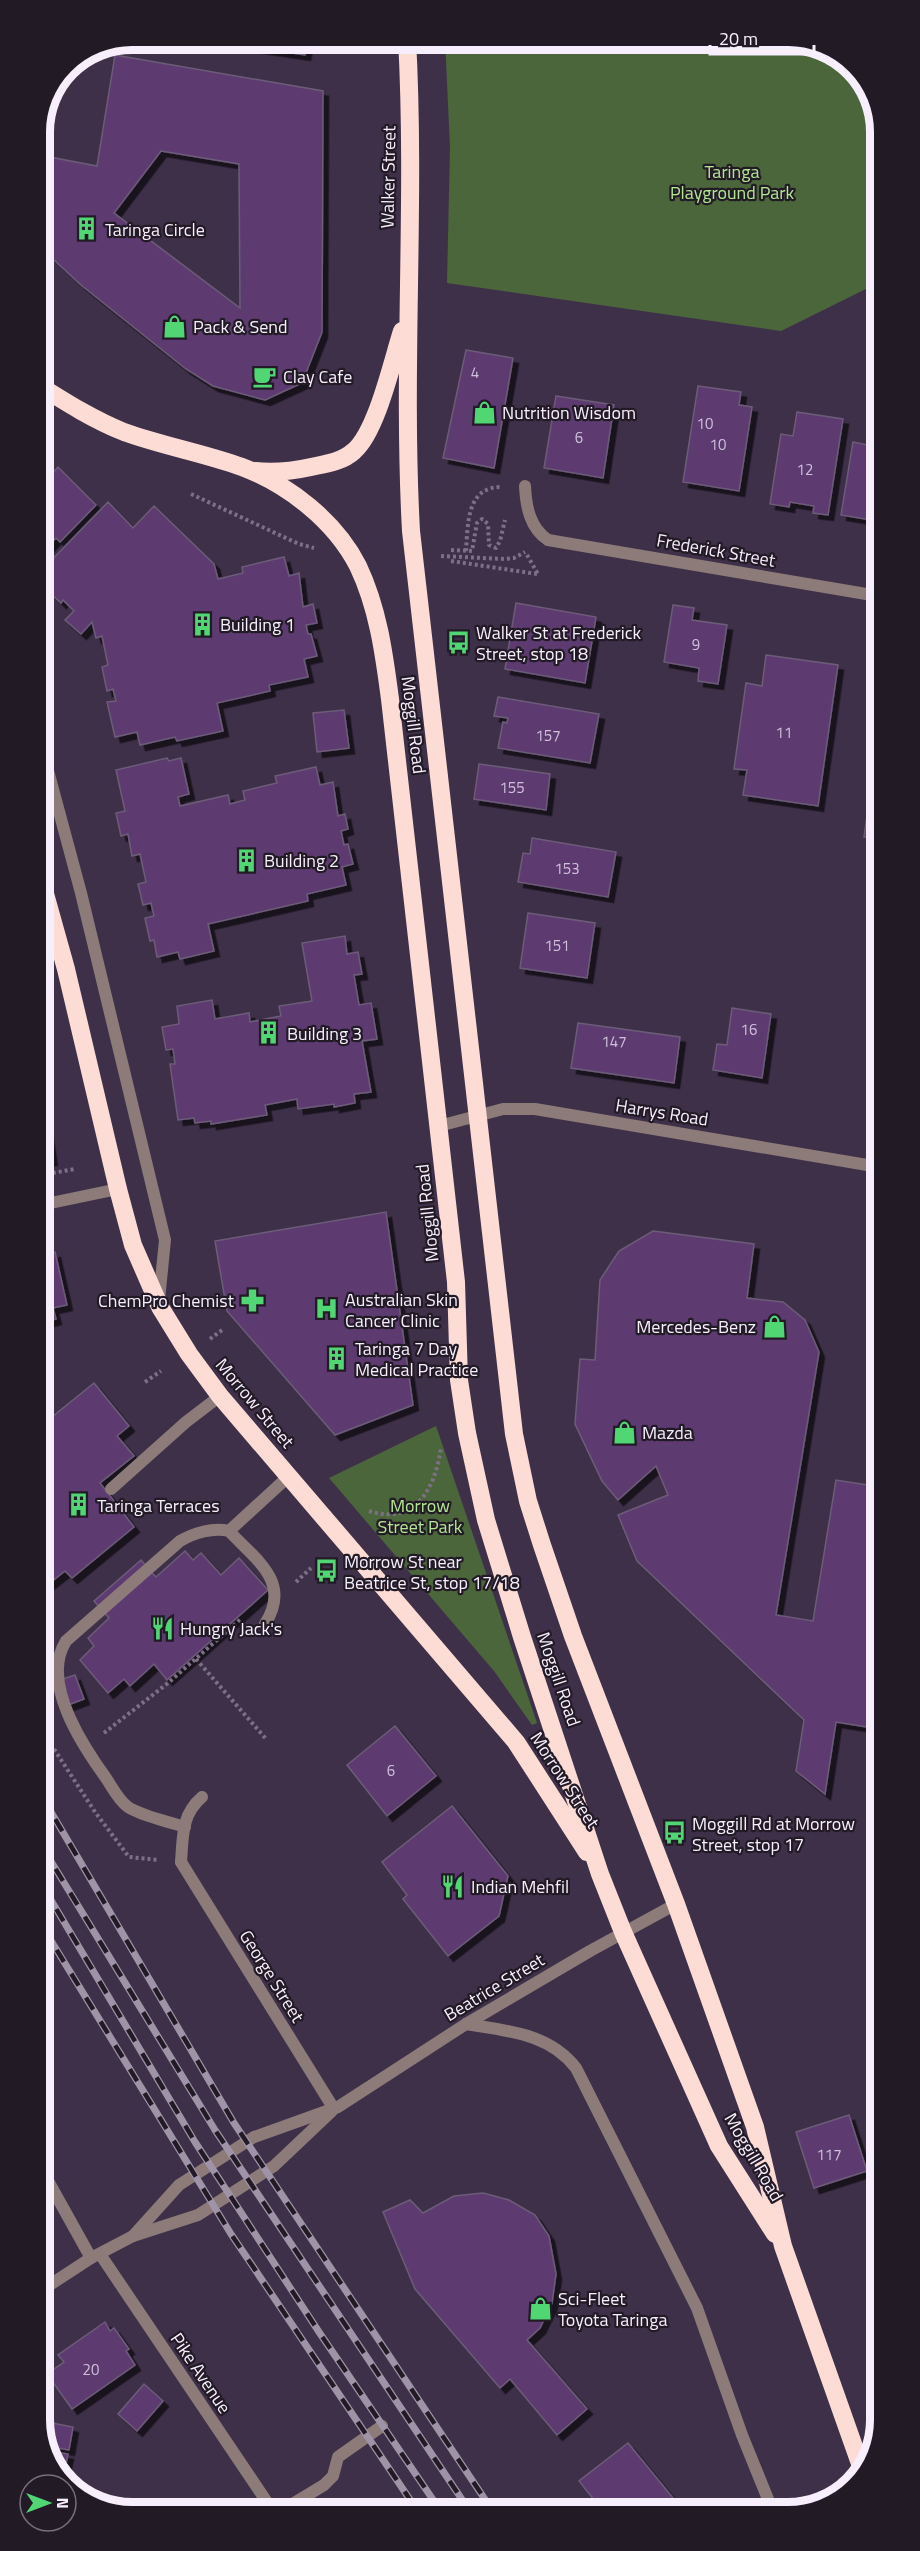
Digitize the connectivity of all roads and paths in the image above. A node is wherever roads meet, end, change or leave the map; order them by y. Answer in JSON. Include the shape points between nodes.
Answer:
{"nodes":[{"id":1,"x":408,"y":50,"type":"edge"},
{"id":2,"x":407,"y":315,"type":"junction"},
{"id":3,"x":50,"y":392,"type":"edge"},
{"id":4,"x":245,"y":468,"type":"junction"},
{"id":5,"x":525,"y":486,"type":"dead end"},
{"id":6,"x":508,"y":488,"type":"dead end"},
{"id":7,"x":512,"y":519,"type":"dead end"},
{"id":8,"x":523,"y":542,"type":"dead end"},
{"id":9,"x":451,"y":550,"type":"dead end"},
{"id":10,"x":466,"y":551,"type":"junction"},
{"id":11,"x":451,"y":561,"type":"dead end"},
{"id":12,"x":870,"y":595,"type":"edge"},
{"id":13,"x":50,"y":778,"type":"edge"},
{"id":14,"x":50,"y":912,"type":"edge"},
{"id":15,"x":478,"y":1117,"type":"junction"},
{"id":16,"x":439,"y":1126,"type":"junction"},
{"id":17,"x":56,"y":1142,"type":"dead end"},
{"id":18,"x":50,"y":1143,"type":"dead end"},
{"id":19,"x":870,"y":1165,"type":"edge"},
{"id":20,"x":75,"y":1169,"type":"dead end"},
{"id":21,"x":50,"y":1173,"type":"edge"},
{"id":22,"x":118,"y":1189,"type":"junction"},
{"id":23,"x":50,"y":1203,"type":"edge"},
{"id":24,"x":160,"y":1307,"type":"junction"},
{"id":25,"x":161,"y":1371,"type":"dead end"},
{"id":26,"x":145,"y":1382,"type":"dead end"},
{"id":27,"x":220,"y":1396,"type":"junction"},
{"id":28,"x":443,"y":1440,"type":"dead end"},
{"id":29,"x":289,"y":1476,"type":"junction"},
{"id":30,"x":111,"y":1489,"type":"dead end"},
{"id":31,"x":369,"y":1511,"type":"dead end"},
{"id":32,"x":229,"y":1531,"type":"junction"},
{"id":33,"x":249,"y":1612,"type":"dead end"},
{"id":34,"x":265,"y":1624,"type":"dead end"},
{"id":35,"x":196,"y":1659,"type":"junction"},
{"id":36,"x":100,"y":1737,"type":"dead end"},
{"id":37,"x":267,"y":1740,"type":"dead end"},
{"id":38,"x":202,"y":1797,"type":"dead end"},
{"id":39,"x":185,"y":1827,"type":"junction"},
{"id":40,"x":600,"y":1874,"type":"junction"},
{"id":41,"x":676,"y":1904,"type":"junction"},
{"id":42,"x":623,"y":1932,"type":"junction"},
{"id":43,"x":466,"y":2024,"type":"junction"},
{"id":44,"x":334,"y":2109,"type":"junction"},
{"id":45,"x":50,"y":2183,"type":"edge"},
{"id":46,"x":133,"y":2236,"type":"junction"},
{"id":47,"x":783,"y":2246,"type":"junction"},
{"id":48,"x":95,"y":2256,"type":"junction"},
{"id":49,"x":50,"y":2285,"type":"edge"},
{"id":50,"x":382,"y":2426,"type":"dead end"},
{"id":51,"x":859,"y":2461,"type":"edge"},
{"id":52,"x":266,"y":2501,"type":"edge"},
{"id":53,"x":297,"y":2501,"type":"edge"},
{"id":54,"x":769,"y":2502,"type":"edge"}],
"edges":[{"from":1,"to":2,"type":"highway","name":"Walker Street"},
{"from":2,"to":4,"type":"highway","via":[[374,419],[354,452],[306,468]]},
{"from":2,"to":15,"type":"highway","name":"Moggill Road","via":[[411,531]]},
{"from":3,"to":4,"type":"highway","name":"Moggill Road","via":[[121,431]]},
{"from":4,"to":16,"type":"highway","name":"Moggill Road","via":[[292,495],[327,523],[357,565],[376,615],[404,810]]},
{"from":5,"to":12,"type":"street","name":"Frederick Street","via":[[529,515],[548,540]]},
{"from":6,"to":10,"type":"path","via":[[490,488],[476,497],[468,521]]},
{"from":7,"to":10,"type":"path","via":[[505,520],[496,548],[489,545],[487,521],[479,520],[472,551]]},
{"from":8,"to":11,"type":"path","via":[[538,574]]},
{"from":9,"to":10,"type":"path"},
{"from":13,"to":24,"type":"street","via":[[165,1239]]},
{"from":14,"to":22,"type":"highway","name":"Morrow Street"},
{"from":15,"to":16,"type":"street","name":"Harrys Road"},
{"from":15,"to":19,"type":"street","name":"Harrys Road","via":[[503,1109],[535,1109]]},
{"from":15,"to":41,"type":"highway","name":"Moggill Road","via":[[508,1400],[528,1501],[573,1636]]},
{"from":16,"to":40,"type":"highway","name":"Moggill Road","via":[[456,1282],[459,1380],[479,1489],[522,1637]]},
{"from":17,"to":18,"type":"path"},
{"from":20,"to":21,"type":"path"},
{"from":22,"to":23,"type":"street"},
{"from":22,"to":24,"type":"highway","name":"Morrow Street","via":[[133,1245]]},
{"from":24,"to":27,"type":"highway","name":"Morrow Street"},
{"from":25,"to":26,"type":"path"},
{"from":27,"to":29,"type":"highway","name":"Morrow Street"},
{"from":27,"to":30,"type":"street"},
{"from":28,"to":31,"type":"path","via":[[433,1483],[414,1506],[398,1514]]},
{"from":29,"to":32,"type":"street"},
{"from":29,"to":40,"type":"highway","name":"Morrow Street","via":[[516,1742]]},
{"from":32,"to":34,"type":"street","via":[[274,1583],[275,1601]]},
{"from":32,"to":39,"type":"street","via":[[197,1533],[180,1540],[66,1641],[57,1667],[60,1688],[76,1731],[125,1805]]},
{"from":33,"to":35,"type":"path"},
{"from":35,"to":36,"type":"path"},
{"from":35,"to":37,"type":"path"},
{"from":38,"to":39,"type":"street","via":[[191,1806]]},
{"from":39,"to":44,"type":"street","name":"George Street","via":[[181,1862]]},
{"from":40,"to":42,"type":"highway","name":"Moggill Road"},
{"from":41,"to":42,"type":"street","name":"Beatrice Street"},
{"from":41,"to":47,"type":"highway","name":"Moggill Road","via":[[755,2127]]},
{"from":42,"to":43,"type":"street","name":"Beatrice Street"},
{"from":42,"to":47,"type":"highway","name":"Moggill Road","via":[[719,2146]]},
{"from":43,"to":44,"type":"street","name":"Beatrice Street"},
{"from":43,"to":54,"type":"street","via":[[539,2039],[556,2048],[576,2068],[697,2308]]},
{"from":44,"to":46,"type":"street","name":"Beatrice Street","via":[[274,2166],[198,2215]]},
{"from":44,"to":46,"type":"street","name":"Beatrice Street","via":[[254,2138],[180,2185]]},
{"from":45,"to":48,"type":"street","name":"Pike Avenue"},
{"from":46,"to":48,"type":"street","name":"Beatrice Street"},
{"from":47,"to":51,"type":"highway","name":"Moggill Road"},
{"from":48,"to":49,"type":"street","name":"Beatrice Street"},
{"from":48,"to":52,"type":"street","name":"Pike Avenue"},
{"from":50,"to":53,"type":"street","via":[[338,2457],[333,2476]]}]}
